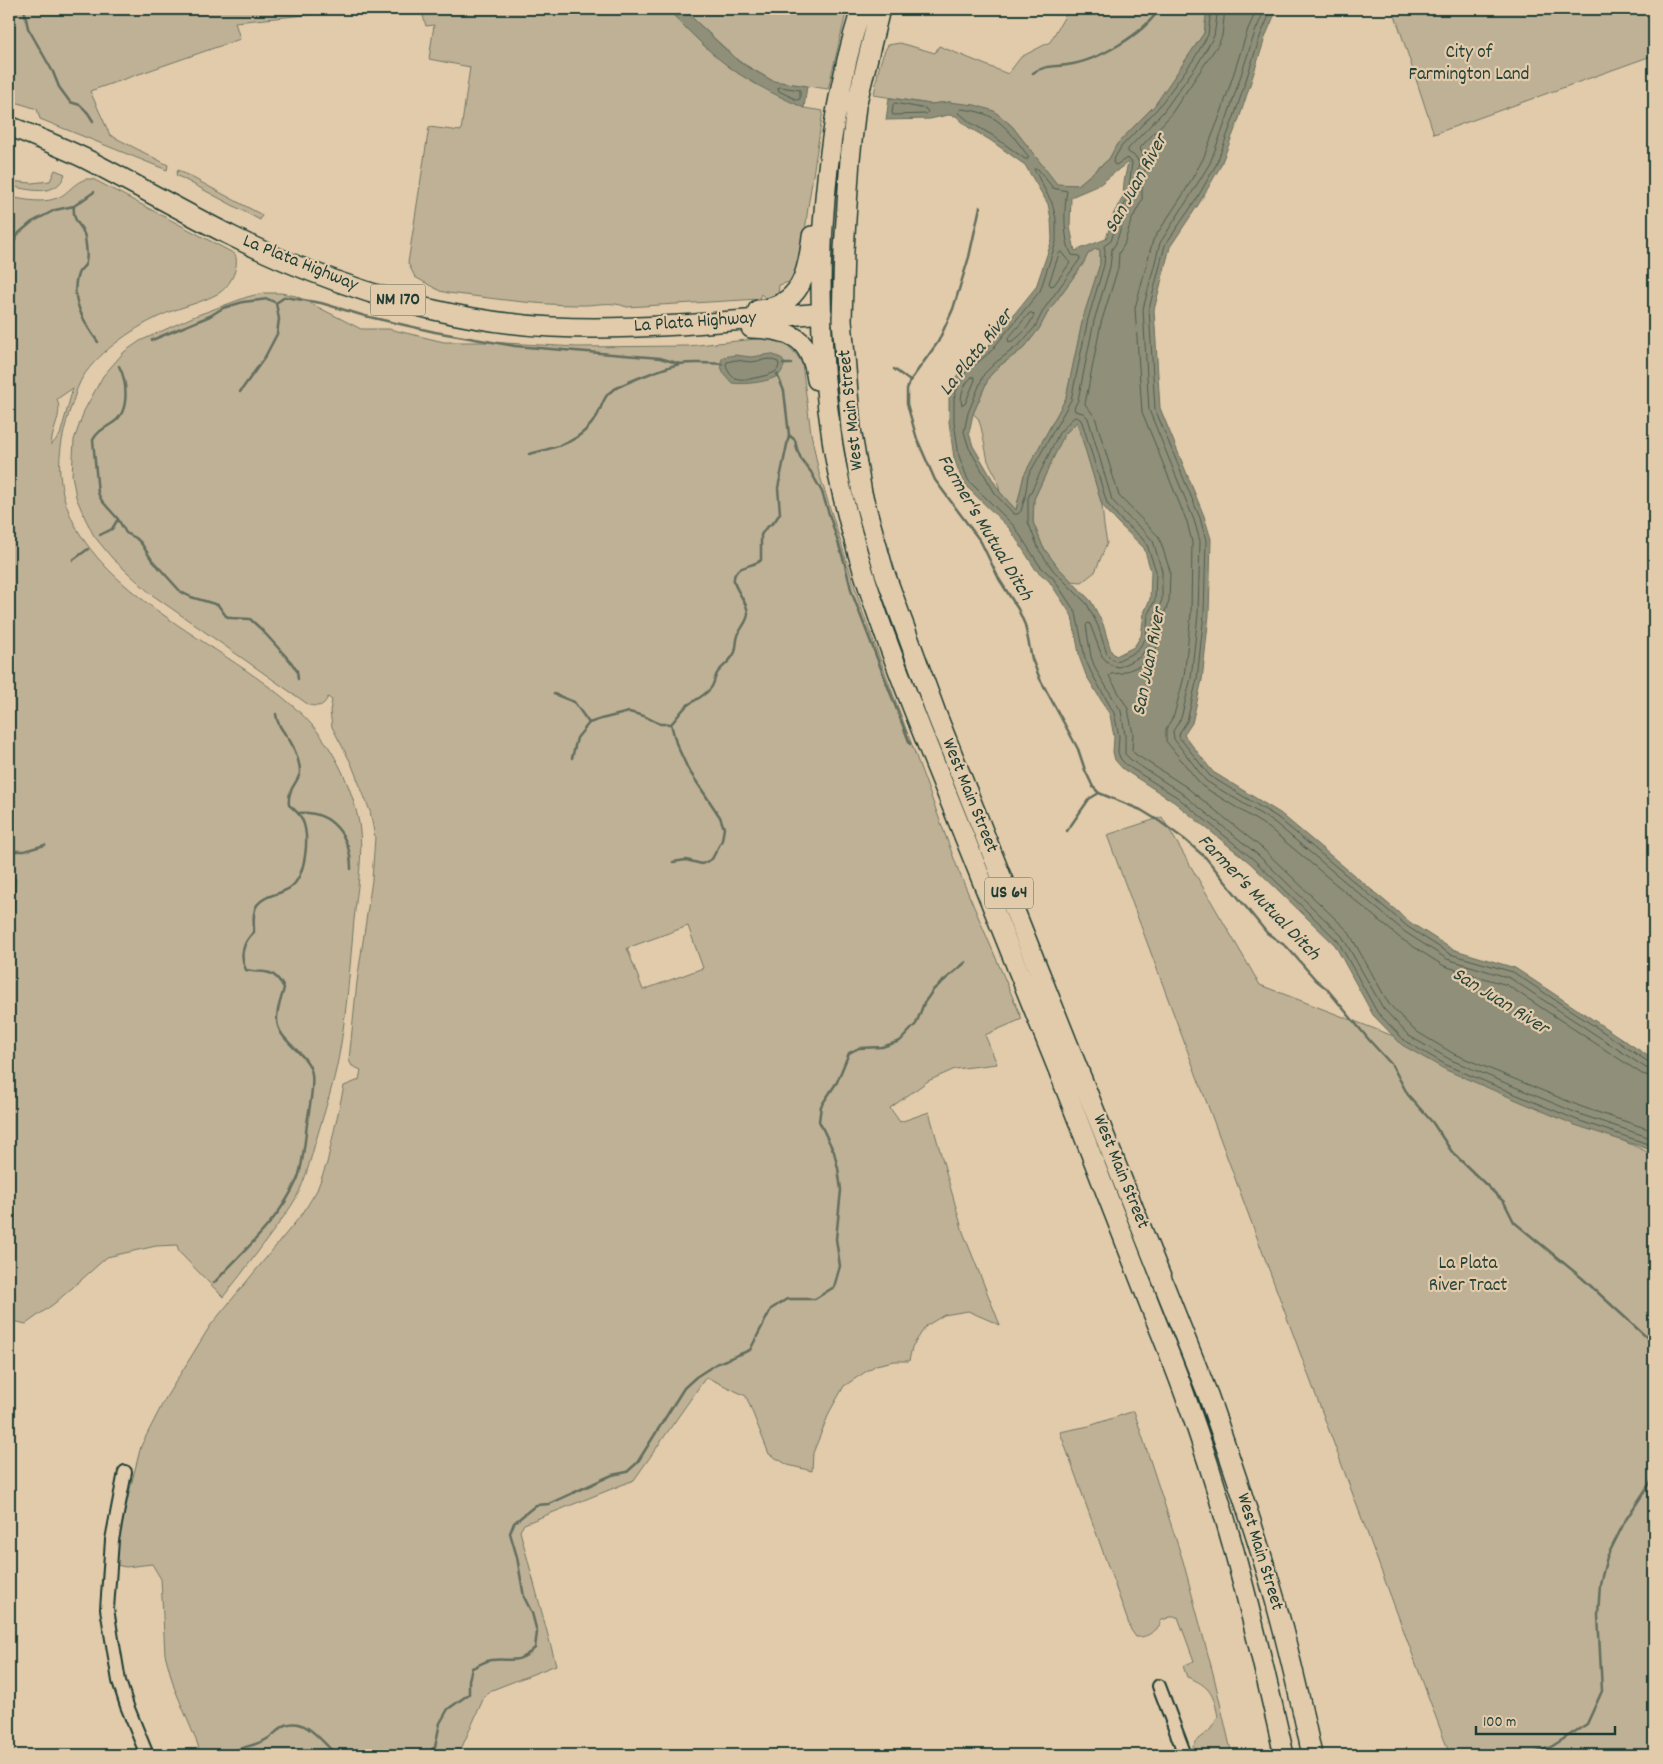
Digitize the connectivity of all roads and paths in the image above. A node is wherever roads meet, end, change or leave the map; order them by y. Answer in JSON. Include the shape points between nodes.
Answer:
{"nodes":[{"id":1,"x":860,"y":9,"type":"edge"},
{"id":2,"x":880,"y":9,"type":"edge"},
{"id":3,"x":9,"y":126,"type":"edge"},
{"id":4,"x":834,"y":131,"type":"junction"},
{"id":5,"x":845,"y":233,"type":"junction"},
{"id":6,"x":822,"y":313,"type":"junction"},
{"id":7,"x":685,"y":324,"type":"junction"},
{"id":8,"x":838,"y":470,"type":"junction"},
{"id":9,"x":858,"y":472,"type":"junction"},
{"id":10,"x":125,"y":1472,"type":"dead end"},
{"id":11,"x":1159,"y":1686,"type":"dead end"},
{"id":12,"x":147,"y":1755,"type":"edge"},
{"id":13,"x":1185,"y":1755,"type":"edge"},
{"id":14,"x":1284,"y":1755,"type":"edge"},
{"id":15,"x":1312,"y":1755,"type":"edge"}],
"edges":[{"from":1,"to":4,"type":"highway","name":"West Main Street","number":"US 64","via":[[837,103]]},
{"from":2,"to":5,"type":"highway","name":"West Main Street","number":"US 64","via":[[856,106]]},
{"from":3,"to":7,"type":"highway","name":"La Plata Highway","number":"NM 170","via":[[83,158],[275,257],[374,294],[510,323],[583,328]]},
{"from":4,"to":6,"type":"highway","name":"West Main Street","number":"US 64","via":[[824,213]]},
{"from":4,"to":7,"type":"highway","via":[[824,140],[809,264],[800,287],[786,301],[770,309],[699,314]]},
{"from":5,"to":6,"type":"highway","via":[[837,254],[836,287]]},
{"from":5,"to":9,"type":"highway","name":"West Main Street","number":"US 64","via":[[842,320]]},
{"from":6,"to":7,"type":"highway","name":"La Plata Highway","number":"NM 170"},
{"from":6,"to":8,"type":"highway","name":"West Main Street","number":"US 64","via":[[825,376]]},
{"from":6,"to":9,"type":"highway","via":[[837,345],[851,459]]},
{"from":7,"to":8,"type":"highway","via":[[701,333],[765,329],[787,334],[802,343],[813,359],[828,452]]},
{"from":8,"to":14,"type":"highway","name":"West Main Street","number":"US 64","via":[[854,538],[880,621],[1188,1401],[1237,1556]]},
{"from":9,"to":15,"type":"highway","name":"West Main Street","number":"US 64","via":[[884,570],[936,714],[1208,1395],[1275,1602]]},
{"from":10,"to":12,"type":"street","via":[[112,1540],[107,1610],[119,1681]]},
{"from":11,"to":13,"type":"street"}]}
